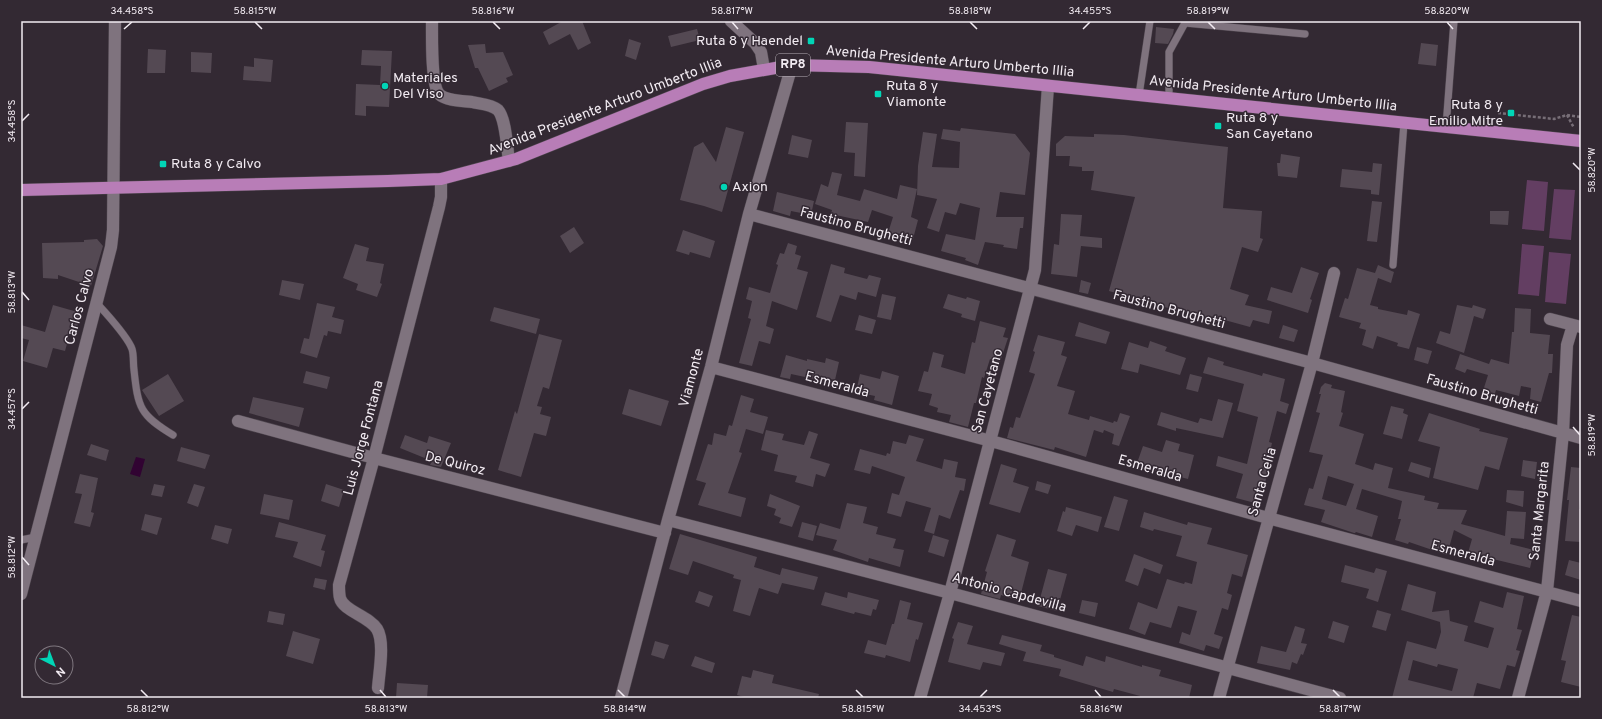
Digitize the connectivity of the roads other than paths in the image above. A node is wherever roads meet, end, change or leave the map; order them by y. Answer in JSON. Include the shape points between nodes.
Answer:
{"nodes":[{"id":1,"x":115,"y":21,"type":"edge"},
{"id":2,"x":432,"y":21,"type":"edge"},
{"id":3,"x":731,"y":21,"type":"edge"},
{"id":4,"x":1150,"y":21,"type":"edge"},
{"id":5,"x":1454,"y":21,"type":"edge"},
{"id":6,"x":1305,"y":34,"type":"dead end"},
{"id":7,"x":792,"y":65,"type":"junction"},
{"id":8,"x":764,"y":69,"type":"junction"},
{"id":9,"x":1048,"y":86,"type":"junction"},
{"id":10,"x":1139,"y":95,"type":"junction"},
{"id":11,"x":1169,"y":98,"type":"junction"},
{"id":12,"x":1404,"y":123,"type":"junction"},
{"id":13,"x":1446,"y":127,"type":"junction"},
{"id":14,"x":1581,"y":141,"type":"edge"},
{"id":15,"x":509,"y":161,"type":"junction"},
{"id":16,"x":441,"y":179,"type":"junction"},
{"id":17,"x":113,"y":189,"type":"junction"},
{"id":18,"x":21,"y":190,"type":"edge"},
{"id":19,"x":749,"y":214,"type":"junction"},
{"id":20,"x":1393,"y":265,"type":"dead end"},
{"id":21,"x":1334,"y":273,"type":"dead end"},
{"id":22,"x":1031,"y":289,"type":"junction"},
{"id":23,"x":96,"y":302,"type":"junction"},
{"id":24,"x":1550,"y":319,"type":"dead end"},
{"id":25,"x":1577,"y":326,"type":"edge"},
{"id":26,"x":1312,"y":363,"type":"junction"},
{"id":27,"x":711,"y":367,"type":"junction"},
{"id":28,"x":238,"y":421,"type":"dead end"},
{"id":29,"x":1563,"y":433,"type":"junction"},
{"id":30,"x":173,"y":434,"type":"dead end"},
{"id":31,"x":1581,"y":438,"type":"edge"},
{"id":32,"x":991,"y":441,"type":"junction"},
{"id":33,"x":374,"y":458,"type":"junction"},
{"id":34,"x":1268,"y":518,"type":"junction"},
{"id":35,"x":668,"y":520,"type":"junction"},
{"id":36,"x":665,"y":533,"type":"junction"},
{"id":37,"x":36,"y":537,"type":"junction"},
{"id":38,"x":21,"y":540,"type":"edge"},
{"id":39,"x":1548,"y":591,"type":"junction"},
{"id":40,"x":950,"y":593,"type":"junction"},
{"id":41,"x":21,"y":594,"type":"edge"},
{"id":42,"x":1581,"y":601,"type":"edge"},
{"id":43,"x":1227,"y":668,"type":"junction"},
{"id":44,"x":378,"y":688,"type":"dead end"},
{"id":45,"x":621,"y":698,"type":"edge"},
{"id":46,"x":920,"y":698,"type":"edge"},
{"id":47,"x":1219,"y":698,"type":"edge"},
{"id":48,"x":1340,"y":698,"type":"edge"},
{"id":49,"x":1518,"y":698,"type":"edge"}],
"edges":[{"from":1,"to":17,"type":"street","name":"Carlos Calvo"},
{"from":2,"to":15,"type":"street","via":[[435,86],[439,94],[489,105],[498,110],[503,120]]},
{"from":3,"to":8,"type":"street","via":[[761,52]]},
{"from":4,"to":10,"type":"lane"},
{"from":5,"to":13,"type":"lane"},
{"from":6,"to":11,"type":"lane","via":[[1185,23],[1169,52]]},
{"from":7,"to":8,"type":"main road","name":"Avenida Presidente Arturo Umberto Illia","number":"RP8"},
{"from":7,"to":9,"type":"main road","name":"Avenida Presidente Arturo Umberto Illia","number":"RP8","via":[[869,67]]},
{"from":7,"to":19,"type":"street","name":"Viamonte"},
{"from":8,"to":15,"type":"main road","name":"Avenida Presidente Arturo Umberto Illia","number":"RP8","via":[[703,84]]},
{"from":9,"to":10,"type":"main road","name":"Avenida Presidente Arturo Umberto Illia","number":"RP8"},
{"from":9,"to":22,"type":"street","name":"San Cayetano","via":[[1035,270]]},
{"from":10,"to":11,"type":"main road","name":"Avenida Presidente Arturo Umberto Illia","number":"RP8"},
{"from":11,"to":12,"type":"main road","name":"Avenida Presidente Arturo Umberto Illia","number":"RP8"},
{"from":12,"to":13,"type":"main road","name":"Avenida Presidente Arturo Umberto Illia","number":"RP8"},
{"from":12,"to":20,"type":"lane"},
{"from":13,"to":14,"type":"main road","name":"Avenida Presidente Arturo Umberto Illia","number":"RP8"},
{"from":15,"to":16,"type":"main road","name":"Avenida Presidente Arturo Umberto Illia","number":"RP8"},
{"from":16,"to":17,"type":"main road","name":"Avenida Presidente Arturo Umberto Illia","number":"RP8"},
{"from":16,"to":33,"type":"street","name":"Luis Jorge Fontana","via":[[439,207]]},
{"from":17,"to":18,"type":"main road","name":"Avenida Presidente Arturo Umberto Illia","number":"RP8"},
{"from":17,"to":23,"type":"street","name":"Carlos Calvo","via":[[111,247]]},
{"from":19,"to":22,"type":"street","name":"Faustino Brughetti"},
{"from":19,"to":27,"type":"street","name":"Viamonte"},
{"from":21,"to":26,"type":"street","name":"Santa Celia"},
{"from":22,"to":26,"type":"street","name":"Faustino Brughetti"},
{"from":22,"to":32,"type":"street","name":"San Cayetano"},
{"from":23,"to":30,"type":"lane","via":[[124,335],[132,349],[138,401],[145,414],[154,423]]},
{"from":23,"to":37,"type":"street","name":"Carlos Calvo"},
{"from":24,"to":25,"type":"street"},
{"from":25,"to":29,"type":"street","name":"Santa Margarita","via":[[1567,345]]},
{"from":26,"to":29,"type":"street","name":"Faustino Brughetti"},
{"from":26,"to":34,"type":"street","name":"Santa Celia"},
{"from":27,"to":32,"type":"street","name":"Esmeralda"},
{"from":27,"to":35,"type":"street","name":"Viamonte"},
{"from":28,"to":33,"type":"street","name":"De Quiroz"},
{"from":29,"to":31,"type":"street","name":"Faustino Brughetti"},
{"from":29,"to":39,"type":"street","name":"Santa Margarita"},
{"from":32,"to":34,"type":"street","name":"Esmeralda"},
{"from":32,"to":40,"type":"street","name":"San Cayetano"},
{"from":33,"to":36,"type":"street","name":"De Quiroz"},
{"from":33,"to":44,"type":"street","name":"Luis Jorge Fontana","via":[[339,585],[340,599],[345,606],[367,619],[378,630],[381,644]]},
{"from":34,"to":39,"type":"street","name":"Esmeralda"},
{"from":34,"to":43,"type":"street","name":"Santa Celia"},
{"from":35,"to":36,"type":"street","name":"Viamonte"},
{"from":35,"to":40,"type":"street","name":"Antonio Capdevilla"},
{"from":36,"to":45,"type":"street","name":"Viamonte"},
{"from":37,"to":38,"type":"lane"},
{"from":37,"to":41,"type":"street","name":"Carlos Calvo"},
{"from":39,"to":42,"type":"street","name":"Esmeralda"},
{"from":39,"to":49,"type":"street","name":"Santa Margarita"},
{"from":40,"to":43,"type":"street","name":"Antonio Capdevilla"},
{"from":40,"to":46,"type":"street","name":"San Cayetano"},
{"from":43,"to":47,"type":"street","name":"Santa Celia"},
{"from":43,"to":48,"type":"street","name":"Antonio Capdevilla"}]}
